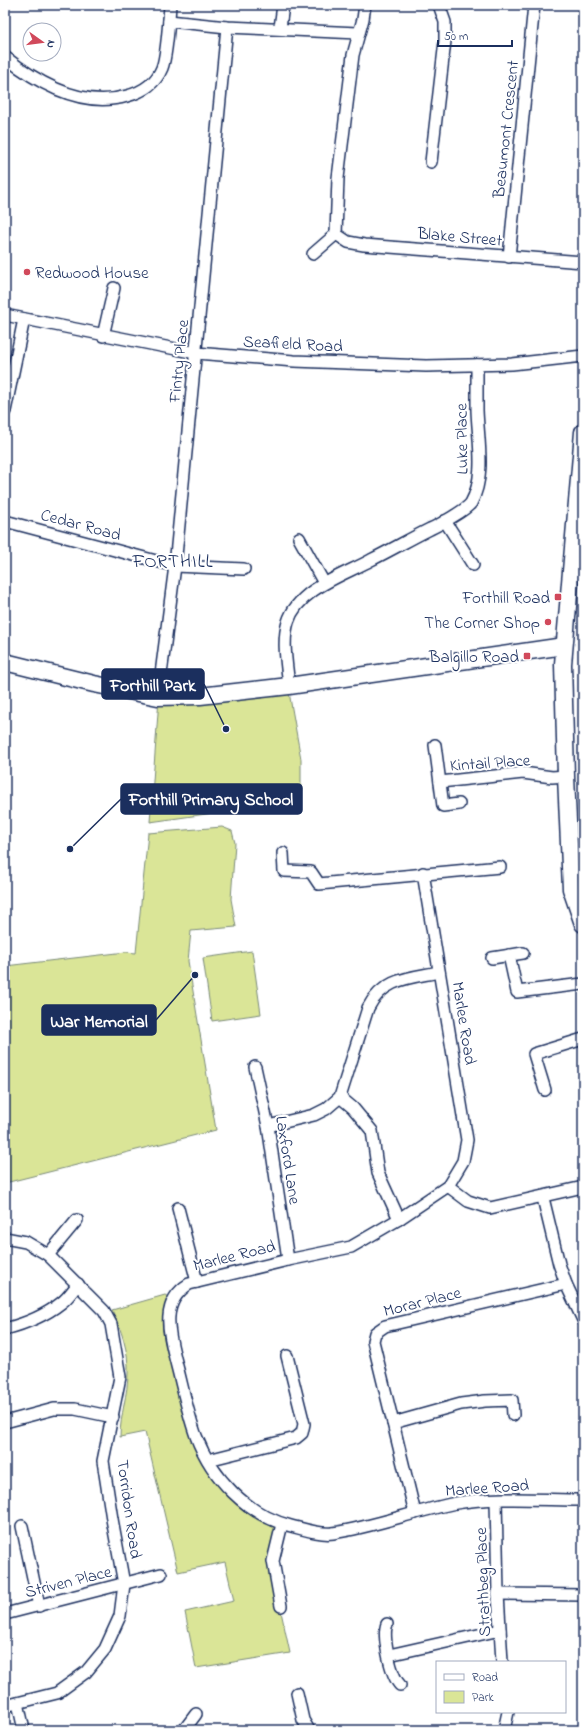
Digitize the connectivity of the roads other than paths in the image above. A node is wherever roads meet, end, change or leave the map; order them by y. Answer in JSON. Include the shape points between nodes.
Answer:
{"nodes":[{"id":1,"x":170,"y":5,"type":"edge"},
{"id":2,"x":283,"y":5,"type":"edge"},
{"id":3,"x":365,"y":5,"type":"edge"},
{"id":4,"x":439,"y":5,"type":"edge"},
{"id":5,"x":534,"y":5,"type":"edge"},
{"id":6,"x":169,"y":21,"type":"junction"},
{"id":7,"x":226,"y":27,"type":"junction"},
{"id":8,"x":280,"y":28,"type":"junction"},
{"id":9,"x":358,"y":33,"type":"junction"},
{"id":10,"x":5,"y":57,"type":"edge"},
{"id":11,"x":431,"y":162,"type":"dead end"},
{"id":12,"x":336,"y":234,"type":"junction"},
{"id":13,"x":313,"y":254,"type":"dead end"},
{"id":14,"x":509,"y":257,"type":"junction"},
{"id":15,"x":583,"y":262,"type":"edge"},
{"id":16,"x":114,"y":288,"type":"dead end"},
{"id":17,"x":5,"y":315,"type":"edge"},
{"id":18,"x":24,"y":319,"type":"junction"},
{"id":19,"x":103,"y":336,"type":"junction"},
{"id":20,"x":196,"y":353,"type":"junction"},
{"id":21,"x":583,"y":356,"type":"edge"},
{"id":22,"x":477,"y":365,"type":"junction"},
{"id":23,"x":5,"y":410,"type":"edge"},
{"id":24,"x":583,"y":432,"type":"edge"},
{"id":25,"x":5,"y":521,"type":"edge"},
{"id":26,"x":445,"y":521,"type":"junction"},
{"id":27,"x":299,"y":538,"type":"dead end"},
{"id":28,"x":473,"y":565,"type":"dead end"},
{"id":29,"x":175,"y":566,"type":"junction"},
{"id":30,"x":244,"y":569,"type":"dead end"},
{"id":31,"x":324,"y":583,"type":"junction"},
{"id":32,"x":564,"y":646,"type":"junction"},
{"id":33,"x":5,"y":662,"type":"edge"},
{"id":34,"x":288,"y":686,"type":"junction"},
{"id":35,"x":158,"y":697,"type":"junction"},
{"id":36,"x":436,"y":745,"type":"dead end"},
{"id":37,"x":566,"y":776,"type":"junction"},
{"id":38,"x":440,"y":782,"type":"junction"},
{"id":39,"x":459,"y":804,"type":"dead end"},
{"id":40,"x":283,"y":854,"type":"dead end"},
{"id":41,"x":500,"y":867,"type":"dead end"},
{"id":42,"x":423,"y":874,"type":"junction"},
{"id":43,"x":583,"y":924,"type":"edge"},
{"id":44,"x":523,"y":952,"type":"dead end"},
{"id":45,"x":509,"y":955,"type":"junction"},
{"id":46,"x":492,"y":958,"type":"dead end"},
{"id":47,"x":440,"y":972,"type":"junction"},
{"id":48,"x":583,"y":984,"type":"edge"},
{"id":49,"x":583,"y":1039,"type":"edge"},
{"id":50,"x":255,"y":1067,"type":"dead end"},
{"id":51,"x":545,"y":1090,"type":"dead end"},
{"id":52,"x":340,"y":1097,"type":"junction"},
{"id":53,"x":268,"y":1126,"type":"junction"},
{"id":54,"x":448,"y":1186,"type":"junction"},
{"id":55,"x":583,"y":1188,"type":"edge"},
{"id":56,"x":544,"y":1198,"type":"junction"},
{"id":57,"x":178,"y":1208,"type":"dead end"},
{"id":58,"x":399,"y":1219,"type":"junction"},
{"id":59,"x":77,"y":1220,"type":"dead end"},
{"id":60,"x":5,"y":1238,"type":"edge"},
{"id":61,"x":48,"y":1255,"type":"junction"},
{"id":62,"x":288,"y":1260,"type":"junction"},
{"id":63,"x":198,"y":1282,"type":"junction"},
{"id":64,"x":78,"y":1284,"type":"junction"},
{"id":65,"x":566,"y":1284,"type":"junction"},
{"id":66,"x":583,"y":1320,"type":"edge"},
{"id":67,"x":5,"y":1329,"type":"edge"},
{"id":68,"x":287,"y":1356,"type":"dead end"},
{"id":69,"x":513,"y":1415,"type":"dead end"},
{"id":70,"x":113,"y":1417,"type":"junction"},
{"id":71,"x":5,"y":1422,"type":"edge"},
{"id":72,"x":393,"y":1423,"type":"junction"},
{"id":73,"x":208,"y":1460,"type":"junction"},
{"id":74,"x":496,"y":1500,"type":"junction"},
{"id":75,"x":583,"y":1500,"type":"edge"},
{"id":76,"x":415,"y":1513,"type":"junction"},
{"id":77,"x":282,"y":1524,"type":"junction"},
{"id":78,"x":22,"y":1526,"type":"dead end"},
{"id":79,"x":161,"y":1574,"type":"dead end"},
{"id":80,"x":124,"y":1584,"type":"junction"},
{"id":81,"x":498,"y":1594,"type":"junction"},
{"id":82,"x":583,"y":1595,"type":"edge"},
{"id":83,"x":39,"y":1606,"type":"junction"},
{"id":84,"x":281,"y":1606,"type":"dead end"},
{"id":85,"x":5,"y":1614,"type":"edge"},
{"id":86,"x":387,"y":1624,"type":"dead end"},
{"id":87,"x":500,"y":1630,"type":"junction"},
{"id":88,"x":389,"y":1655,"type":"junction"},
{"id":89,"x":502,"y":1661,"type":"edge"},
{"id":90,"x":400,"y":1686,"type":"dead end"},
{"id":91,"x":297,"y":1693,"type":"dead end"},
{"id":92,"x":18,"y":1703,"type":"junction"},
{"id":93,"x":5,"y":1706,"type":"edge"},
{"id":94,"x":508,"y":1713,"type":"edge"},
{"id":95,"x":196,"y":1714,"type":"dead end"},
{"id":96,"x":24,"y":1730,"type":"edge"},
{"id":97,"x":184,"y":1730,"type":"edge"},
{"id":98,"x":309,"y":1730,"type":"edge"},
{"id":99,"x":504,"y":1730,"type":"edge"}],
"edges":[{"from":1,"to":6,"type":"street"},
{"from":2,"to":8,"type":"street"},
{"from":3,"to":9,"type":"street"},
{"from":4,"to":11,"type":"street","via":[[445,22],[445,41]]},
{"from":5,"to":14,"type":"street","name":"Beaumont Crescent"},
{"from":6,"to":7,"type":"street"},
{"from":6,"to":10,"type":"street","via":[[162,68],[157,77],[136,94],[120,98],[103,101],[65,92],[43,83]]},
{"from":7,"to":8,"type":"street"},
{"from":7,"to":20,"type":"street","name":"Fintry Place"},
{"from":8,"to":9,"type":"street"},
{"from":9,"to":12,"type":"street","via":[[338,178]]},
{"from":12,"to":13,"type":"street"},
{"from":12,"to":14,"type":"street","name":"Blake Street","via":[[348,242],[364,245]]},
{"from":14,"to":15,"type":"street","name":"Blake Street"},
{"from":16,"to":19,"type":"street"},
{"from":17,"to":18,"type":"street","name":"Seafield Road"},
{"from":18,"to":19,"type":"street","name":"Seafield Road"},
{"from":18,"to":23,"type":"street"},
{"from":19,"to":20,"type":"street","name":"Seafield Road"},
{"from":20,"to":22,"type":"street","name":"Seafield Road","via":[[294,361],[426,366]]},
{"from":20,"to":29,"type":"street","name":"Fintry Place"},
{"from":21,"to":22,"type":"street","name":"Seafield Road"},
{"from":22,"to":26,"type":"street","name":"Luke Place","via":[[480,448],[478,482],[470,504]]},
{"from":24,"to":32,"type":"street"},
{"from":25,"to":29,"type":"street","name":"Cedar Road"},
{"from":26,"to":28,"type":"street"},
{"from":26,"to":31,"type":"street","name":"Luke Place"},
{"from":27,"to":31,"type":"street"},
{"from":29,"to":30,"type":"street","name":"Cedar Road"},
{"from":29,"to":35,"type":"street","name":"Fintry Place"},
{"from":31,"to":34,"type":"street","name":"Luke Place","via":[[297,607],[288,622],[285,649]]},
{"from":32,"to":34,"type":"street"},
{"from":32,"to":37,"type":"street"},
{"from":33,"to":35,"type":"street"},
{"from":34,"to":35,"type":"street","via":[[200,696]]},
{"from":36,"to":38,"type":"street","name":"Kintail Place"},
{"from":37,"to":38,"type":"street","name":"Kintail Place","via":[[523,773]]},
{"from":37,"to":43,"type":"street","via":[[571,889]]},
{"from":38,"to":39,"type":"street","name":"Kintail Place","via":[[443,806]]},
{"from":40,"to":42,"type":"street","via":[[284,871],[311,872],[319,884]]},
{"from":41,"to":42,"type":"street"},
{"from":42,"to":47,"type":"street","name":"Marlee Road"},
{"from":44,"to":45,"type":"street"},
{"from":45,"to":46,"type":"street"},
{"from":45,"to":48,"type":"street","via":[[518,992]]},
{"from":47,"to":52,"type":"street","via":[[386,985],[373,998]]},
{"from":47,"to":54,"type":"street","name":"Marlee Road","via":[[467,1140],[463,1160]]},
{"from":49,"to":51,"type":"street","via":[[534,1054]]},
{"from":50,"to":53,"type":"street","name":"Laxford Lane"},
{"from":52,"to":53,"type":"street","via":[[314,1115]]},
{"from":52,"to":58,"type":"street","via":[[372,1131],[378,1172]]},
{"from":53,"to":62,"type":"street","name":"Laxford Lane"},
{"from":54,"to":56,"type":"street","via":[[468,1201],[490,1208]]},
{"from":54,"to":58,"type":"street","name":"Marlee Road"},
{"from":55,"to":56,"type":"street"},
{"from":56,"to":65,"type":"street"},
{"from":57,"to":63,"type":"street"},
{"from":58,"to":62,"type":"street","name":"Marlee Road","via":[[351,1247]]},
{"from":59,"to":61,"type":"street"},
{"from":60,"to":61,"type":"street","name":"Torridon Road","via":[[26,1242]]},
{"from":61,"to":64,"type":"street","name":"Torridon Road"},
{"from":62,"to":63,"type":"street","name":"Marlee Road"},
{"from":63,"to":73,"type":"street","name":"Marlee Road","via":[[188,1284],[176,1294],[170,1305],[169,1319],[176,1362],[196,1436]]},
{"from":64,"to":67,"type":"street","via":[[61,1303]]},
{"from":64,"to":70,"type":"street","name":"Torridon Road","via":[[104,1311],[111,1324],[120,1376]]},
{"from":65,"to":66,"type":"street"},
{"from":65,"to":72,"type":"street","name":"Morar Place","via":[[385,1326],[375,1333],[373,1341]]},
{"from":68,"to":73,"type":"street","via":[[304,1424],[302,1433],[296,1438]]},
{"from":69,"to":72,"type":"street","via":[[512,1400],[485,1401],[461,1404]]},
{"from":70,"to":71,"type":"street","via":[[75,1409],[54,1409]]},
{"from":70,"to":80,"type":"street","name":"Torridon Road","via":[[103,1461]]},
{"from":72,"to":76,"type":"street","name":"Morar Place"},
{"from":73,"to":77,"type":"street","name":"Marlee Road","via":[[225,1486],[240,1499],[259,1513]]},
{"from":74,"to":75,"type":"street","name":"Marlee Road"},
{"from":74,"to":76,"type":"street","name":"Marlee Road","via":[[457,1503]]},
{"from":74,"to":81,"type":"street","name":"Strathbeg Place"},
{"from":76,"to":77,"type":"street","name":"Marlee Road","via":[[331,1534]]},
{"from":77,"to":84,"type":"street","via":[[273,1561]]},
{"from":78,"to":83,"type":"street"},
{"from":79,"to":80,"type":"street","name":"Striven Place"},
{"from":80,"to":83,"type":"street","name":"Striven Place"},
{"from":80,"to":92,"type":"street","name":"Torridon Road","via":[[120,1616],[105,1649],[86,1672],[57,1693]]},
{"from":81,"to":82,"type":"street"},
{"from":81,"to":87,"type":"street","name":"Strathbeg Place"},
{"from":83,"to":85,"type":"street","name":"Striven Place"},
{"from":86,"to":88,"type":"street","via":[[384,1631]]},
{"from":87,"to":88,"type":"street"},
{"from":87,"to":89,"type":"street","name":"Strathbeg Place"},
{"from":88,"to":90,"type":"street","via":[[394,1680]]},
{"from":91,"to":98,"type":"street","via":[[303,1720]]},
{"from":92,"to":93,"type":"street","name":"Torridon Road"},
{"from":92,"to":96,"type":"street"},
{"from":94,"to":99,"type":"street"},
{"from":95,"to":97,"type":"street"}]}
